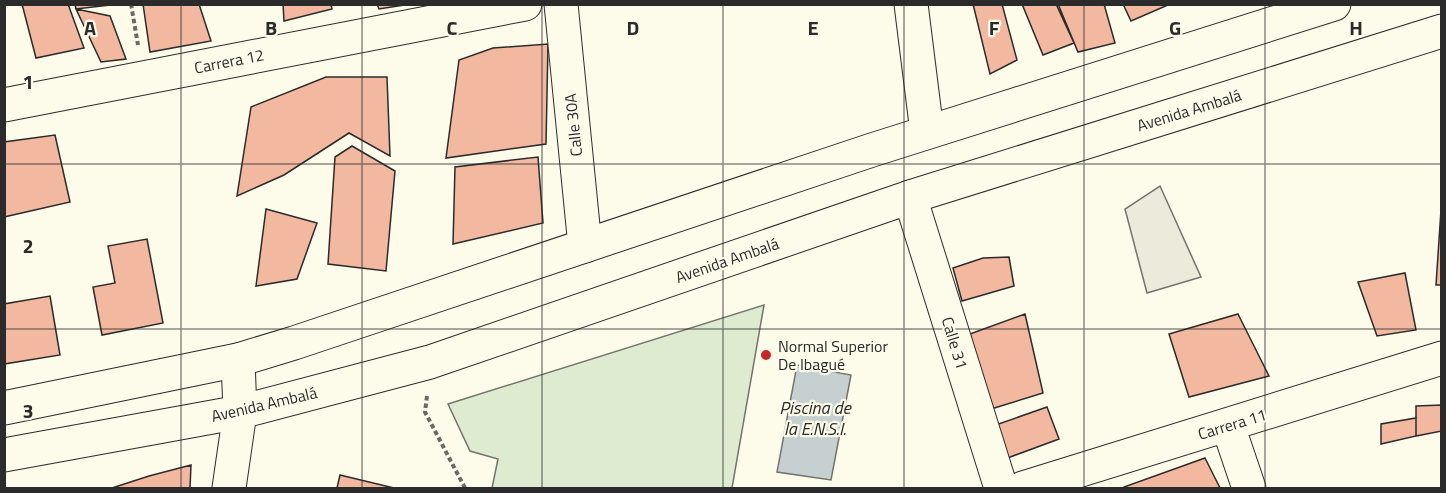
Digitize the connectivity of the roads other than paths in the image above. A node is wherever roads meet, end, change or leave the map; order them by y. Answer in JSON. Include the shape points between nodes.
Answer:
{"nodes":[{"id":1,"x":525,"y":4,"type":"edge"},
{"id":2,"x":561,"y":4,"type":"edge"},
{"id":3,"x":911,"y":4,"type":"edge"},
{"id":4,"x":1334,"y":4,"type":"edge"},
{"id":5,"x":1442,"y":31,"type":"edge"},
{"id":6,"x":4,"y":105,"type":"edge"},
{"id":7,"x":927,"y":132,"type":"junction"},
{"id":8,"x":910,"y":197,"type":"junction"},
{"id":9,"x":585,"y":246,"type":"junction"},
{"id":10,"x":1442,"y":358,"type":"edge"},
{"id":11,"x":238,"y":360,"type":"junction"},
{"id":12,"x":4,"y":408,"type":"edge"},
{"id":13,"x":240,"y":412,"type":"junction"},
{"id":14,"x":1228,"y":426,"type":"junction"},
{"id":15,"x":4,"y":456,"type":"edge"},
{"id":16,"x":229,"y":489,"type":"edge"},
{"id":17,"x":1001,"y":489,"type":"edge"},
{"id":18,"x":1023,"y":489,"type":"edge"},
{"id":19,"x":1249,"y":489,"type":"edge"}],
"edges":[{"from":1,"to":6,"type":"main road","name":"Carrera 12"},
{"from":2,"to":9,"type":"main road","name":"Calle 30A"},
{"from":3,"to":7,"type":"main road"},
{"from":4,"to":7,"type":"main road"},
{"from":5,"to":8,"type":"main road","name":"Avenida Ambalá"},
{"from":7,"to":9,"type":"main road"},
{"from":8,"to":13,"type":"main road","name":"Avenida Ambalá","via":[[430,362]]},
{"from":8,"to":17,"type":"main road","name":"Calle 31"},
{"from":9,"to":11,"type":"main road"},
{"from":10,"to":14,"type":"main road","name":"Carrera 11"},
{"from":11,"to":12,"type":"main road"},
{"from":11,"to":13,"type":"main road"},
{"from":13,"to":15,"type":"main road","name":"Avenida Ambalá"},
{"from":13,"to":16,"type":"main road"},
{"from":14,"to":18,"type":"main road","name":"Carrera 11"},
{"from":14,"to":19,"type":"main road"}]}
